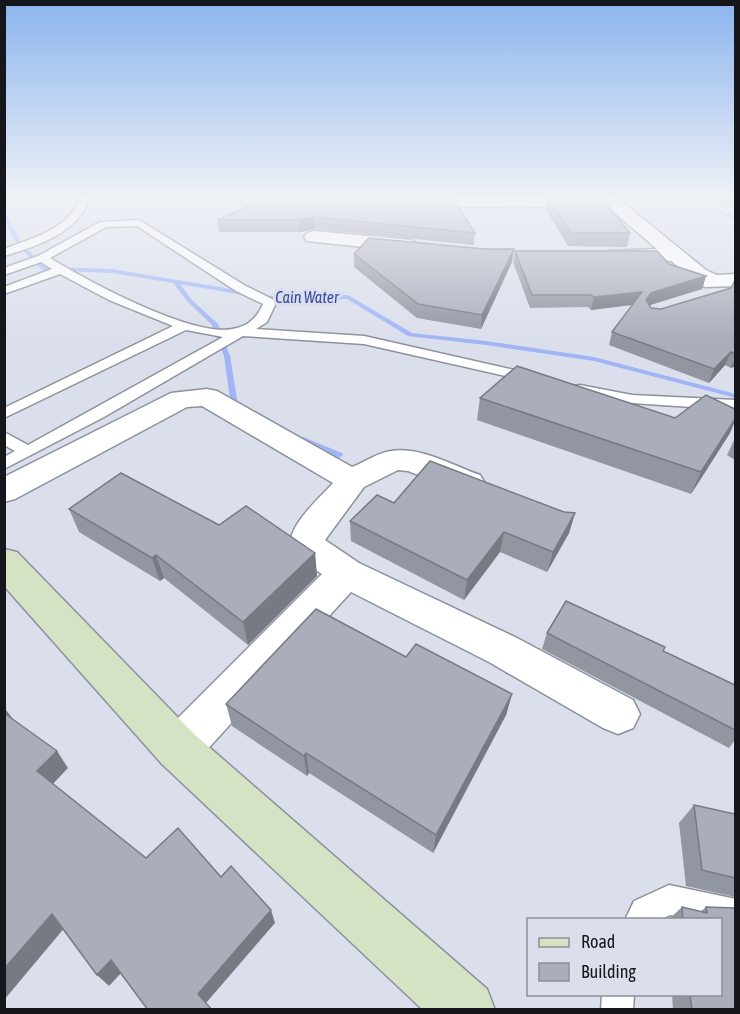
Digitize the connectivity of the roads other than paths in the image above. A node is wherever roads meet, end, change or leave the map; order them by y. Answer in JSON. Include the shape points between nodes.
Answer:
{"nodes":[{"id":1,"x":25,"y":244,"type":"edge"},
{"id":2,"x":67,"y":244,"type":"edge"},
{"id":3,"x":172,"y":244,"type":"edge"},
{"id":4,"x":389,"y":244,"type":"edge"},
{"id":5,"x":663,"y":244,"type":"edge"},
{"id":6,"x":427,"y":248,"type":"edge"},
{"id":7,"x":4,"y":253,"type":"edge"},
{"id":8,"x":594,"y":255,"type":"edge"},
{"id":9,"x":676,"y":255,"type":"junction"},
{"id":10,"x":42,"y":258,"type":"junction"},
{"id":11,"x":61,"y":270,"type":"junction"},
{"id":12,"x":4,"y":272,"type":"edge"},
{"id":13,"x":724,"y":281,"type":"edge"},
{"id":14,"x":4,"y":291,"type":"edge"},
{"id":15,"x":697,"y":300,"type":"edge"},
{"id":16,"x":183,"y":326,"type":"junction"},
{"id":17,"x":237,"y":334,"type":"junction"},
{"id":18,"x":735,"y":405,"type":"edge"},
{"id":19,"x":4,"y":414,"type":"edge"},
{"id":20,"x":4,"y":437,"type":"edge"},
{"id":21,"x":26,"y":452,"type":"junction"},
{"id":22,"x":4,"y":464,"type":"edge"},
{"id":23,"x":353,"y":480,"type":"junction"},
{"id":24,"x":4,"y":491,"type":"edge"},
{"id":25,"x":496,"y":493,"type":"edge"},
{"id":26,"x":4,"y":562,"type":"edge"},
{"id":27,"x":346,"y":573,"type":"junction"},
{"id":28,"x":618,"y":714,"type":"dead end"},
{"id":29,"x":178,"y":749,"type":"junction"},
{"id":30,"x":735,"y":914,"type":"edge"},
{"id":31,"x":641,"y":918,"type":"edge"},
{"id":32,"x":466,"y":1010,"type":"edge"}],
"edges":[{"from":1,"to":7,"type":"lane"},
{"from":2,"to":10,"type":"lane"},
{"from":3,"to":17,"type":"lane","via":[[270,303],[263,319]]},
{"from":4,"to":6,"type":"street"},
{"from":5,"to":9,"type":"street"},
{"from":8,"to":9,"type":"street"},
{"from":9,"to":13,"type":"street"},
{"from":10,"to":11,"type":"lane"},
{"from":10,"to":12,"type":"lane"},
{"from":11,"to":14,"type":"lane"},
{"from":11,"to":16,"type":"lane"},
{"from":13,"to":15,"type":"street","via":[[717,293]]},
{"from":16,"to":17,"type":"lane"},
{"from":16,"to":19,"type":"lane"},
{"from":17,"to":18,"type":"lane","via":[[364,340],[632,399]]},
{"from":17,"to":21,"type":"lane"},
{"from":20,"to":21,"type":"lane"},
{"from":21,"to":22,"type":"lane"},
{"from":23,"to":24,"type":"street","via":[[197,396],[181,399]]},
{"from":23,"to":25,"type":"street","via":[[393,460],[412,461]]},
{"from":23,"to":27,"type":"street","via":[[308,534],[307,545]]},
{"from":26,"to":29,"type":"main road"},
{"from":27,"to":28,"type":"street","via":[[503,650]]},
{"from":27,"to":29,"type":"street"},
{"from":29,"to":32,"type":"main road"},
{"from":30,"to":31,"type":"lane","via":[[669,900],[644,911]]}]}
